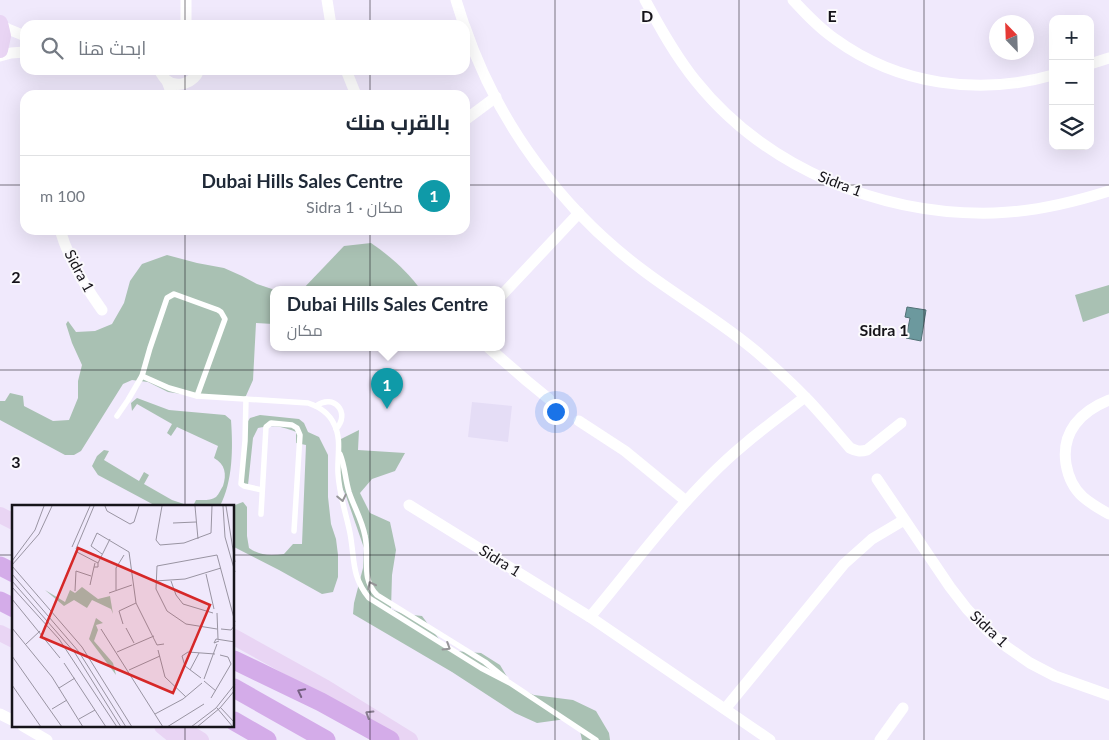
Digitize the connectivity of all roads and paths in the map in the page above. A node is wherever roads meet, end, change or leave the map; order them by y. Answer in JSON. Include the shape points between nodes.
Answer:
{"nodes":[{"id":1,"x":327,"y":0,"type":"edge"},
{"id":2,"x":456,"y":0,"type":"edge"},
{"id":3,"x":645,"y":0,"type":"edge"},
{"id":4,"x":793,"y":0,"type":"edge"},
{"id":5,"x":186,"y":4,"type":"edge"},
{"id":6,"x":182,"y":20,"type":"edge"},
{"id":7,"x":186,"y":20,"type":"edge"},
{"id":8,"x":330,"y":20,"type":"edge"},
{"id":9,"x":463,"y":20,"type":"edge"},
{"id":10,"x":1,"y":24,"type":"edge"},
{"id":11,"x":20,"y":34,"type":"edge"},
{"id":12,"x":470,"y":39,"type":"edge"},
{"id":13,"x":0,"y":50,"type":"edge"},
{"id":14,"x":20,"y":52,"type":"edge"},
{"id":15,"x":0,"y":56,"type":"edge"},
{"id":16,"x":1109,"y":58,"type":"edge"},
{"id":17,"x":1094,"y":63,"type":"edge"},
{"id":18,"x":163,"y":75,"type":"edge"},
{"id":19,"x":196,"y":75,"type":"edge"},
{"id":20,"x":348,"y":75,"type":"edge"},
{"id":21,"x":1049,"y":77,"type":"edge"},
{"id":22,"x":167,"y":81,"type":"junction"},
{"id":23,"x":186,"y":83,"type":"junction"},
{"id":24,"x":170,"y":90,"type":"edge"},
{"id":25,"x":183,"y":90,"type":"edge"},
{"id":26,"x":354,"y":90,"type":"edge"},
{"id":27,"x":496,"y":98,"type":"junction"},
{"id":28,"x":470,"y":116,"type":"edge"},
{"id":29,"x":1109,"y":191,"type":"edge"},
{"id":30,"x":579,"y":213,"type":"junction"},
{"id":31,"x":62,"y":235,"type":"edge"},
{"id":32,"x":505,"y":292,"type":"edge"},
{"id":33,"x":102,"y":310,"type":"dead end"},
{"id":34,"x":492,"y":351,"type":"edge"},
{"id":35,"x":142,"y":376,"type":"junction"},
{"id":36,"x":196,"y":396,"type":"junction"},
{"id":37,"x":805,"y":397,"type":"junction"},
{"id":38,"x":549,"y":398,"type":"dead end"},
{"id":39,"x":246,"y":399,"type":"junction"},
{"id":40,"x":1109,"y":400,"type":"edge"},
{"id":41,"x":316,"y":406,"type":"junction"},
{"id":42,"x":117,"y":416,"type":"dead end"},
{"id":43,"x":579,"y":421,"type":"dead end"},
{"id":44,"x":901,"y":423,"type":"dead end"},
{"id":45,"x":336,"y":429,"type":"junction"},
{"id":46,"x":339,"y":449,"type":"junction"},
{"id":47,"x":877,"y":479,"type":"dead end"},
{"id":48,"x":262,"y":490,"type":"junction"},
{"id":49,"x":686,"y":501,"type":"junction"},
{"id":50,"x":409,"y":505,"type":"dead end"},
{"id":51,"x":261,"y":514,"type":"dead end"},
{"id":52,"x":1109,"y":514,"type":"edge"},
{"id":53,"x":0,"y":515,"type":"edge"},
{"id":54,"x":904,"y":520,"type":"junction"},
{"id":55,"x":12,"y":521,"type":"edge"},
{"id":56,"x":294,"y":531,"type":"dead end"},
{"id":57,"x":0,"y":565,"type":"edge"},
{"id":58,"x":12,"y":572,"type":"edge"},
{"id":59,"x":0,"y":601,"type":"edge"},
{"id":60,"x":12,"y":607,"type":"edge"},
{"id":61,"x":590,"y":617,"type":"junction"},
{"id":62,"x":0,"y":633,"type":"edge"},
{"id":63,"x":235,"y":638,"type":"edge"},
{"id":64,"x":12,"y":639,"type":"edge"},
{"id":65,"x":235,"y":660,"type":"edge"},
{"id":66,"x":510,"y":683,"type":"junction"},
{"id":67,"x":235,"y":689,"type":"edge"},
{"id":68,"x":1109,"y":695,"type":"edge"},
{"id":69,"x":725,"y":708,"type":"junction"},
{"id":70,"x":904,"y":708,"type":"dead end"},
{"id":71,"x":0,"y":714,"type":"edge"},
{"id":72,"x":12,"y":720,"type":"edge"},
{"id":73,"x":235,"y":722,"type":"edge"},
{"id":74,"x":26,"y":728,"type":"edge"},
{"id":75,"x":164,"y":728,"type":"edge"},
{"id":76,"x":181,"y":728,"type":"edge"},
{"id":77,"x":47,"y":740,"type":"edge"},
{"id":78,"x":179,"y":740,"type":"edge"},
{"id":79,"x":201,"y":740,"type":"edge"},
{"id":80,"x":267,"y":740,"type":"edge"},
{"id":81,"x":326,"y":740,"type":"edge"},
{"id":82,"x":390,"y":740,"type":"edge"},
{"id":83,"x":410,"y":740,"type":"edge"},
{"id":84,"x":596,"y":740,"type":"edge"},
{"id":85,"x":770,"y":740,"type":"edge"},
{"id":86,"x":880,"y":740,"type":"edge"}],
"edges":[{"from":1,"to":8,"type":"street"},
{"from":2,"to":9,"type":"street"},
{"from":3,"to":29,"type":"street","name":"Sidra 1","via":[[677,56],[718,106],[768,147],[824,179],[886,200],[958,212],[1031,210]]},
{"from":4,"to":21,"type":"street","via":[[835,39],[885,67],[915,77],[945,84],[976,86],[1007,85]]},
{"from":5,"to":6,"type":"street"},
{"from":5,"to":7,"type":"street"},
{"from":10,"to":11,"type":"street"},
{"from":10,"to":13,"type":"main road"},
{"from":12,"to":27,"type":"street"},
{"from":14,"to":15,"type":"street"},
{"from":16,"to":17,"type":"street"},
{"from":18,"to":22,"type":"street"},
{"from":19,"to":23,"type":"street"},
{"from":20,"to":26,"type":"street"},
{"from":22,"to":23,"type":"street","via":[[180,85]]},
{"from":22,"to":24,"type":"street"},
{"from":23,"to":25,"type":"street"},
{"from":27,"to":28,"type":"street"},
{"from":27,"to":30,"type":"street","via":[[530,155]]},
{"from":30,"to":32,"type":"street"},
{"from":30,"to":37,"type":"street","via":[[642,270],[758,352]]},
{"from":31,"to":33,"type":"street","name":"Sidra 1","via":[[76,271]]},
{"from":34,"to":38,"type":"street"},
{"from":35,"to":36,"type":"lane"},
{"from":35,"to":36,"type":"lane","via":[[167,298],[178,295],[221,312],[225,319]]},
{"from":35,"to":42,"type":"lane"},
{"from":36,"to":39,"type":"lane"},
{"from":37,"to":44,"type":"street","via":[[855,451],[867,450]]},
{"from":37,"to":49,"type":"street","via":[[750,439]]},
{"from":39,"to":41,"type":"lane"},
{"from":39,"to":48,"type":"lane","via":[[241,484]]},
{"from":40,"to":52,"type":"street","via":[[1084,413],[1066,440],[1064,452],[1067,472],[1074,486],[1083,497]]},
{"from":41,"to":45,"type":"lane","via":[[331,418]]},
{"from":41,"to":45,"type":"lane","via":[[326,402],[336,404],[342,414]]},
{"from":43,"to":49,"type":"street","via":[[625,450]]},
{"from":45,"to":46,"type":"lane"},
{"from":66,"to":46,"type":"lane","one_way":true,"via":[[489,665],[372,590],[367,578],[366,536],[348,489]]},
{"from":46,"to":66,"type":"lane","one_way":true,"via":[[338,474],[354,568],[369,598]]},
{"from":47,"to":54,"type":"street","name":"Sidra 1"},
{"from":48,"to":51,"type":"lane"},
{"from":48,"to":56,"type":"lane","via":[[266,427],[271,423],[295,426],[300,435]]},
{"from":49,"to":61,"type":"street"},
{"from":50,"to":61,"type":"street","name":"Sidra 1"},
{"from":53,"to":55,"type":"main road"},
{"from":54,"to":68,"type":"street","name":"Sidra 1","via":[[967,610],[986,630],[1055,676]]},
{"from":54,"to":69,"type":"street","via":[[872,539],[844,564]]},
{"from":57,"to":58,"type":"main road"},
{"from":59,"to":60,"type":"main road"},
{"from":61,"to":69,"type":"street","name":"Sidra 1"},
{"from":62,"to":64,"type":"main road"},
{"from":83,"to":63,"type":"main road","one_way":true},
{"from":82,"to":65,"type":"main road","one_way":true},
{"from":66,"to":84,"type":"lane"},
{"from":67,"to":81,"type":"main road"},
{"from":69,"to":85,"type":"street","name":"Sidra 1"},
{"from":70,"to":86,"type":"street"},
{"from":71,"to":72,"type":"street"},
{"from":73,"to":80,"type":"main road"},
{"from":74,"to":77,"type":"street"},
{"from":75,"to":78,"type":"main road"},
{"from":76,"to":79,"type":"main road"}]}
